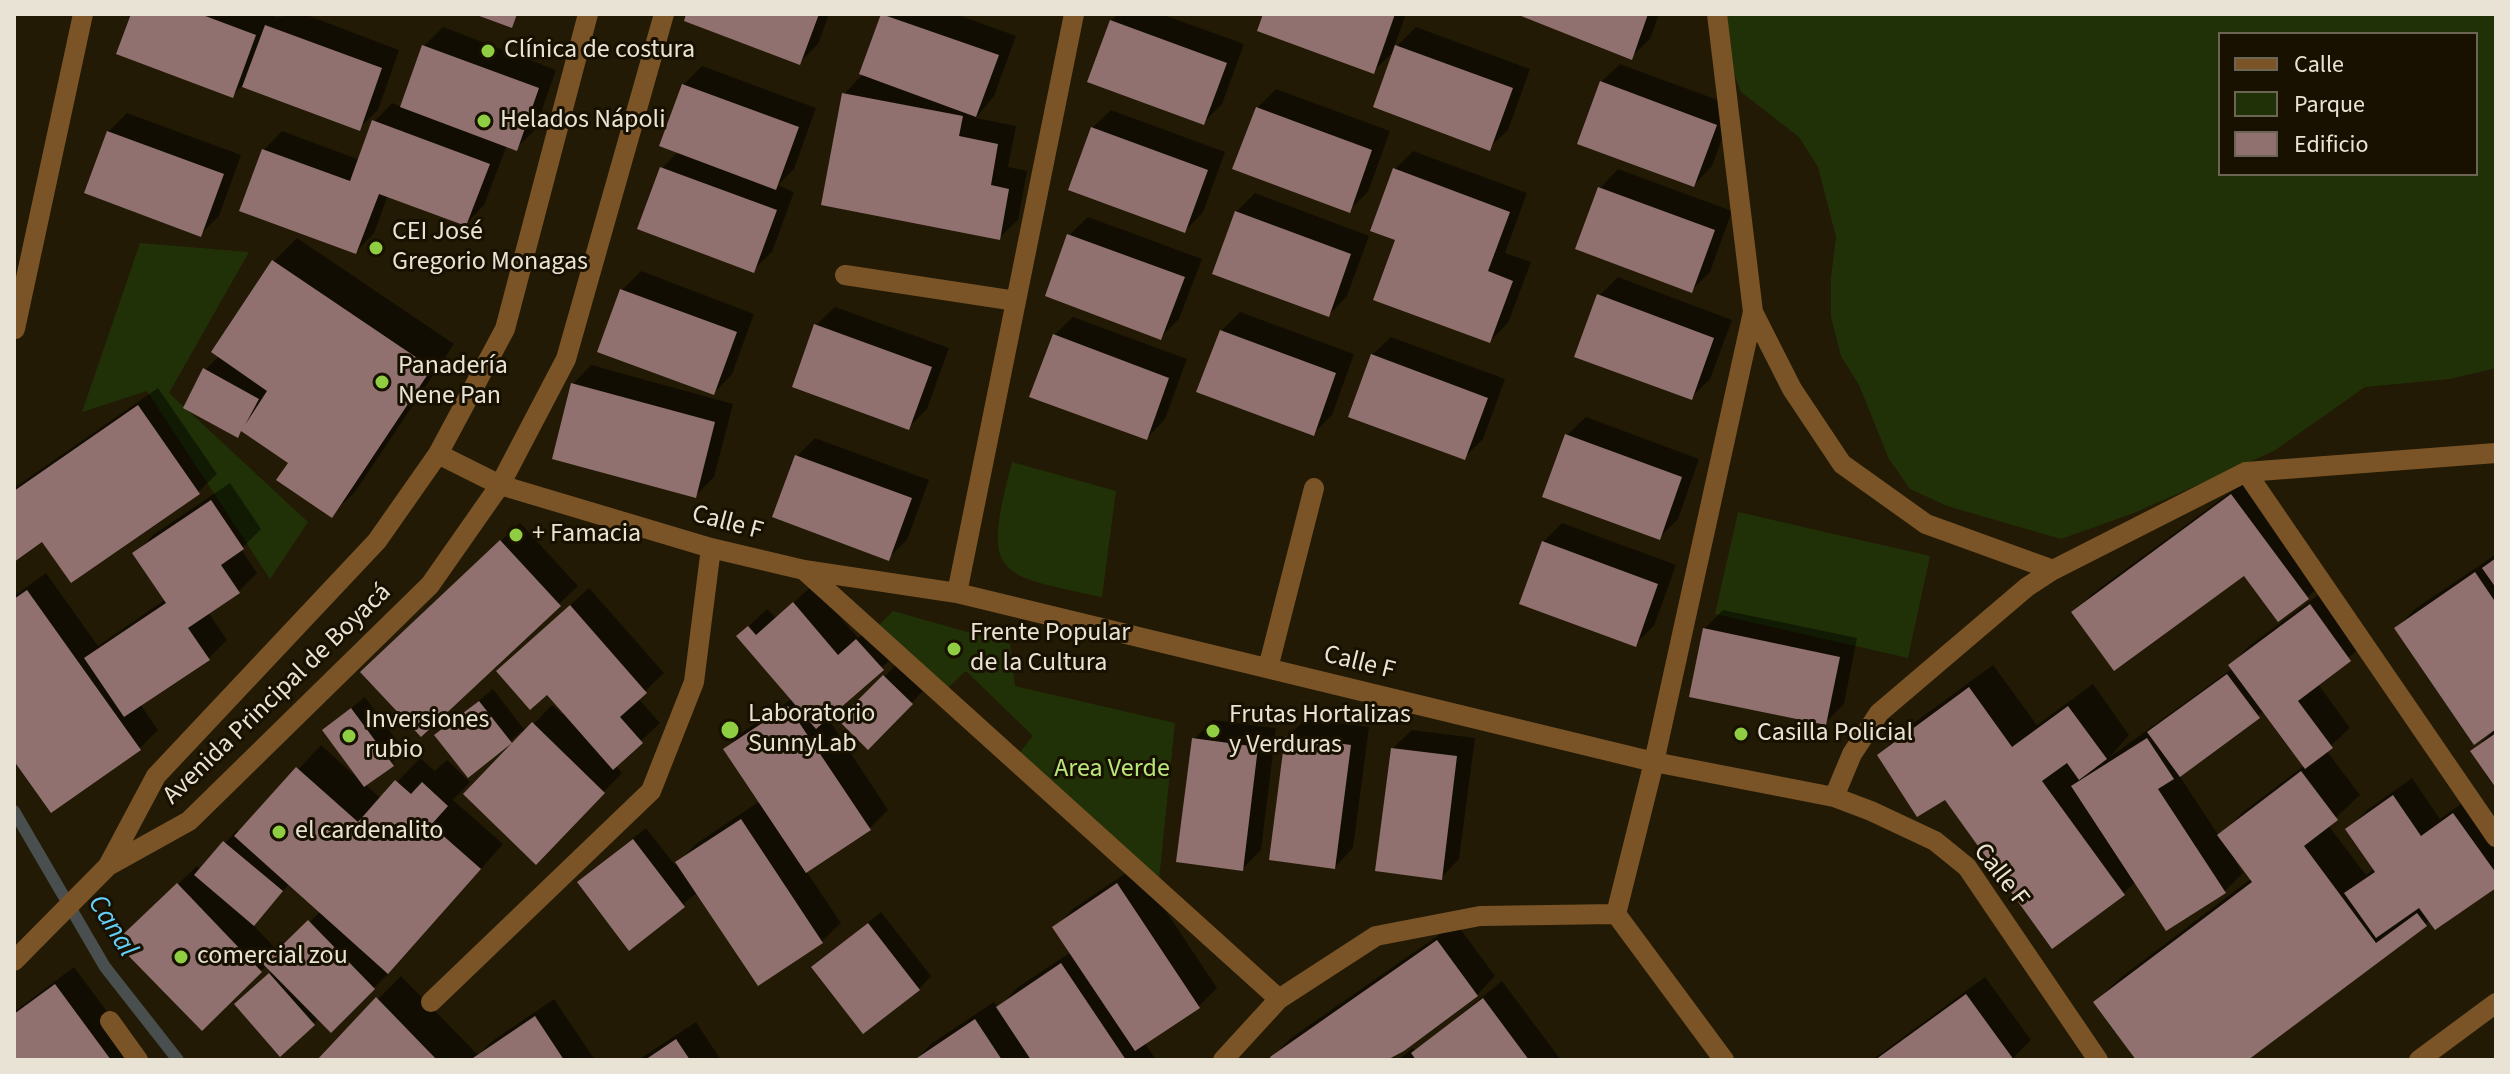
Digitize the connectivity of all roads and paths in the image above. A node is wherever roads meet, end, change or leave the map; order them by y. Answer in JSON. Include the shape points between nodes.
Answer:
{"nodes":[{"id":1,"x":83,"y":14,"type":"edge"},
{"id":2,"x":588,"y":14,"type":"edge"},
{"id":3,"x":664,"y":14,"type":"edge"},
{"id":4,"x":1074,"y":14,"type":"edge"},
{"id":5,"x":1717,"y":14,"type":"edge"},
{"id":6,"x":845,"y":275,"type":"dead end"},
{"id":7,"x":1016,"y":301,"type":"junction"},
{"id":8,"x":1753,"y":312,"type":"junction"},
{"id":9,"x":15,"y":329,"type":"edge"},
{"id":10,"x":2496,"y":453,"type":"edge"},
{"id":11,"x":438,"y":454,"type":"junction"},
{"id":12,"x":2246,"y":472,"type":"junction"},
{"id":13,"x":500,"y":485,"type":"junction"},
{"id":14,"x":1314,"y":488,"type":"dead end"},
{"id":15,"x":711,"y":548,"type":"junction"},
{"id":16,"x":804,"y":570,"type":"junction"},
{"id":17,"x":2053,"y":570,"type":"junction"},
{"id":18,"x":957,"y":593,"type":"junction"},
{"id":19,"x":1268,"y":668,"type":"junction"},
{"id":20,"x":1654,"y":762,"type":"junction"},
{"id":21,"x":1834,"y":797,"type":"junction"},
{"id":22,"x":2496,"y":837,"type":"edge"},
{"id":23,"x":107,"y":867,"type":"junction"},
{"id":24,"x":1616,"y":914,"type":"junction"},
{"id":25,"x":14,"y":961,"type":"edge"},
{"id":26,"x":1279,"y":999,"type":"junction"},
{"id":27,"x":431,"y":1002,"type":"dead end"},
{"id":28,"x":2496,"y":1003,"type":"edge"},
{"id":29,"x":110,"y":1021,"type":"dead end"},
{"id":30,"x":138,"y":1060,"type":"edge"},
{"id":31,"x":1223,"y":1060,"type":"edge"},
{"id":32,"x":1724,"y":1060,"type":"edge"},
{"id":33,"x":2098,"y":1060,"type":"edge"},
{"id":34,"x":2419,"y":1060,"type":"edge"}],
"edges":[{"from":1,"to":9,"type":"street"},
{"from":2,"to":11,"type":"street","name":"Avenida Principal de Boyacá","via":[[505,329]]},
{"from":3,"to":13,"type":"street","name":"Avenida Principal de Boyacá","via":[[566,359]]},
{"from":4,"to":7,"type":"street"},
{"from":5,"to":8,"type":"street"},
{"from":6,"to":7,"type":"street"},
{"from":7,"to":18,"type":"street"},
{"from":8,"to":17,"type":"street","via":[[1792,389],[1842,464],[1926,524]]},
{"from":8,"to":20,"type":"street"},
{"from":10,"to":12,"type":"street"},
{"from":11,"to":13,"type":"street","name":"Calle F"},
{"from":11,"to":23,"type":"street","name":"Avenida Principal de Boyacá","via":[[377,541],[156,776]]},
{"from":12,"to":17,"type":"street"},
{"from":12,"to":22,"type":"street"},
{"from":13,"to":15,"type":"street","name":"Calle F"},
{"from":13,"to":23,"type":"street","name":"Avenida Principal de Boyacá","via":[[430,585],[200,811]]},
{"from":14,"to":19,"type":"street"},
{"from":15,"to":16,"type":"street","name":"Calle F"},
{"from":15,"to":27,"type":"street","via":[[694,682],[651,791]]},
{"from":16,"to":18,"type":"street","name":"Calle F"},
{"from":16,"to":26,"type":"street"},
{"from":17,"to":21,"type":"street","via":[[1879,713],[1852,754]]},
{"from":18,"to":19,"type":"street","name":"Calle F"},
{"from":19,"to":20,"type":"street","name":"Calle F"},
{"from":20,"to":21,"type":"street","name":"Calle F"},
{"from":20,"to":24,"type":"street"},
{"from":21,"to":33,"type":"street","name":"Calle F","via":[[1904,824],[1967,867]]},
{"from":23,"to":25,"type":"street"},
{"from":24,"to":26,"type":"street","via":[[1480,916],[1376,936]]},
{"from":24,"to":32,"type":"street"},
{"from":26,"to":31,"type":"street"},
{"from":28,"to":34,"type":"street"},
{"from":29,"to":30,"type":"street"}]}
